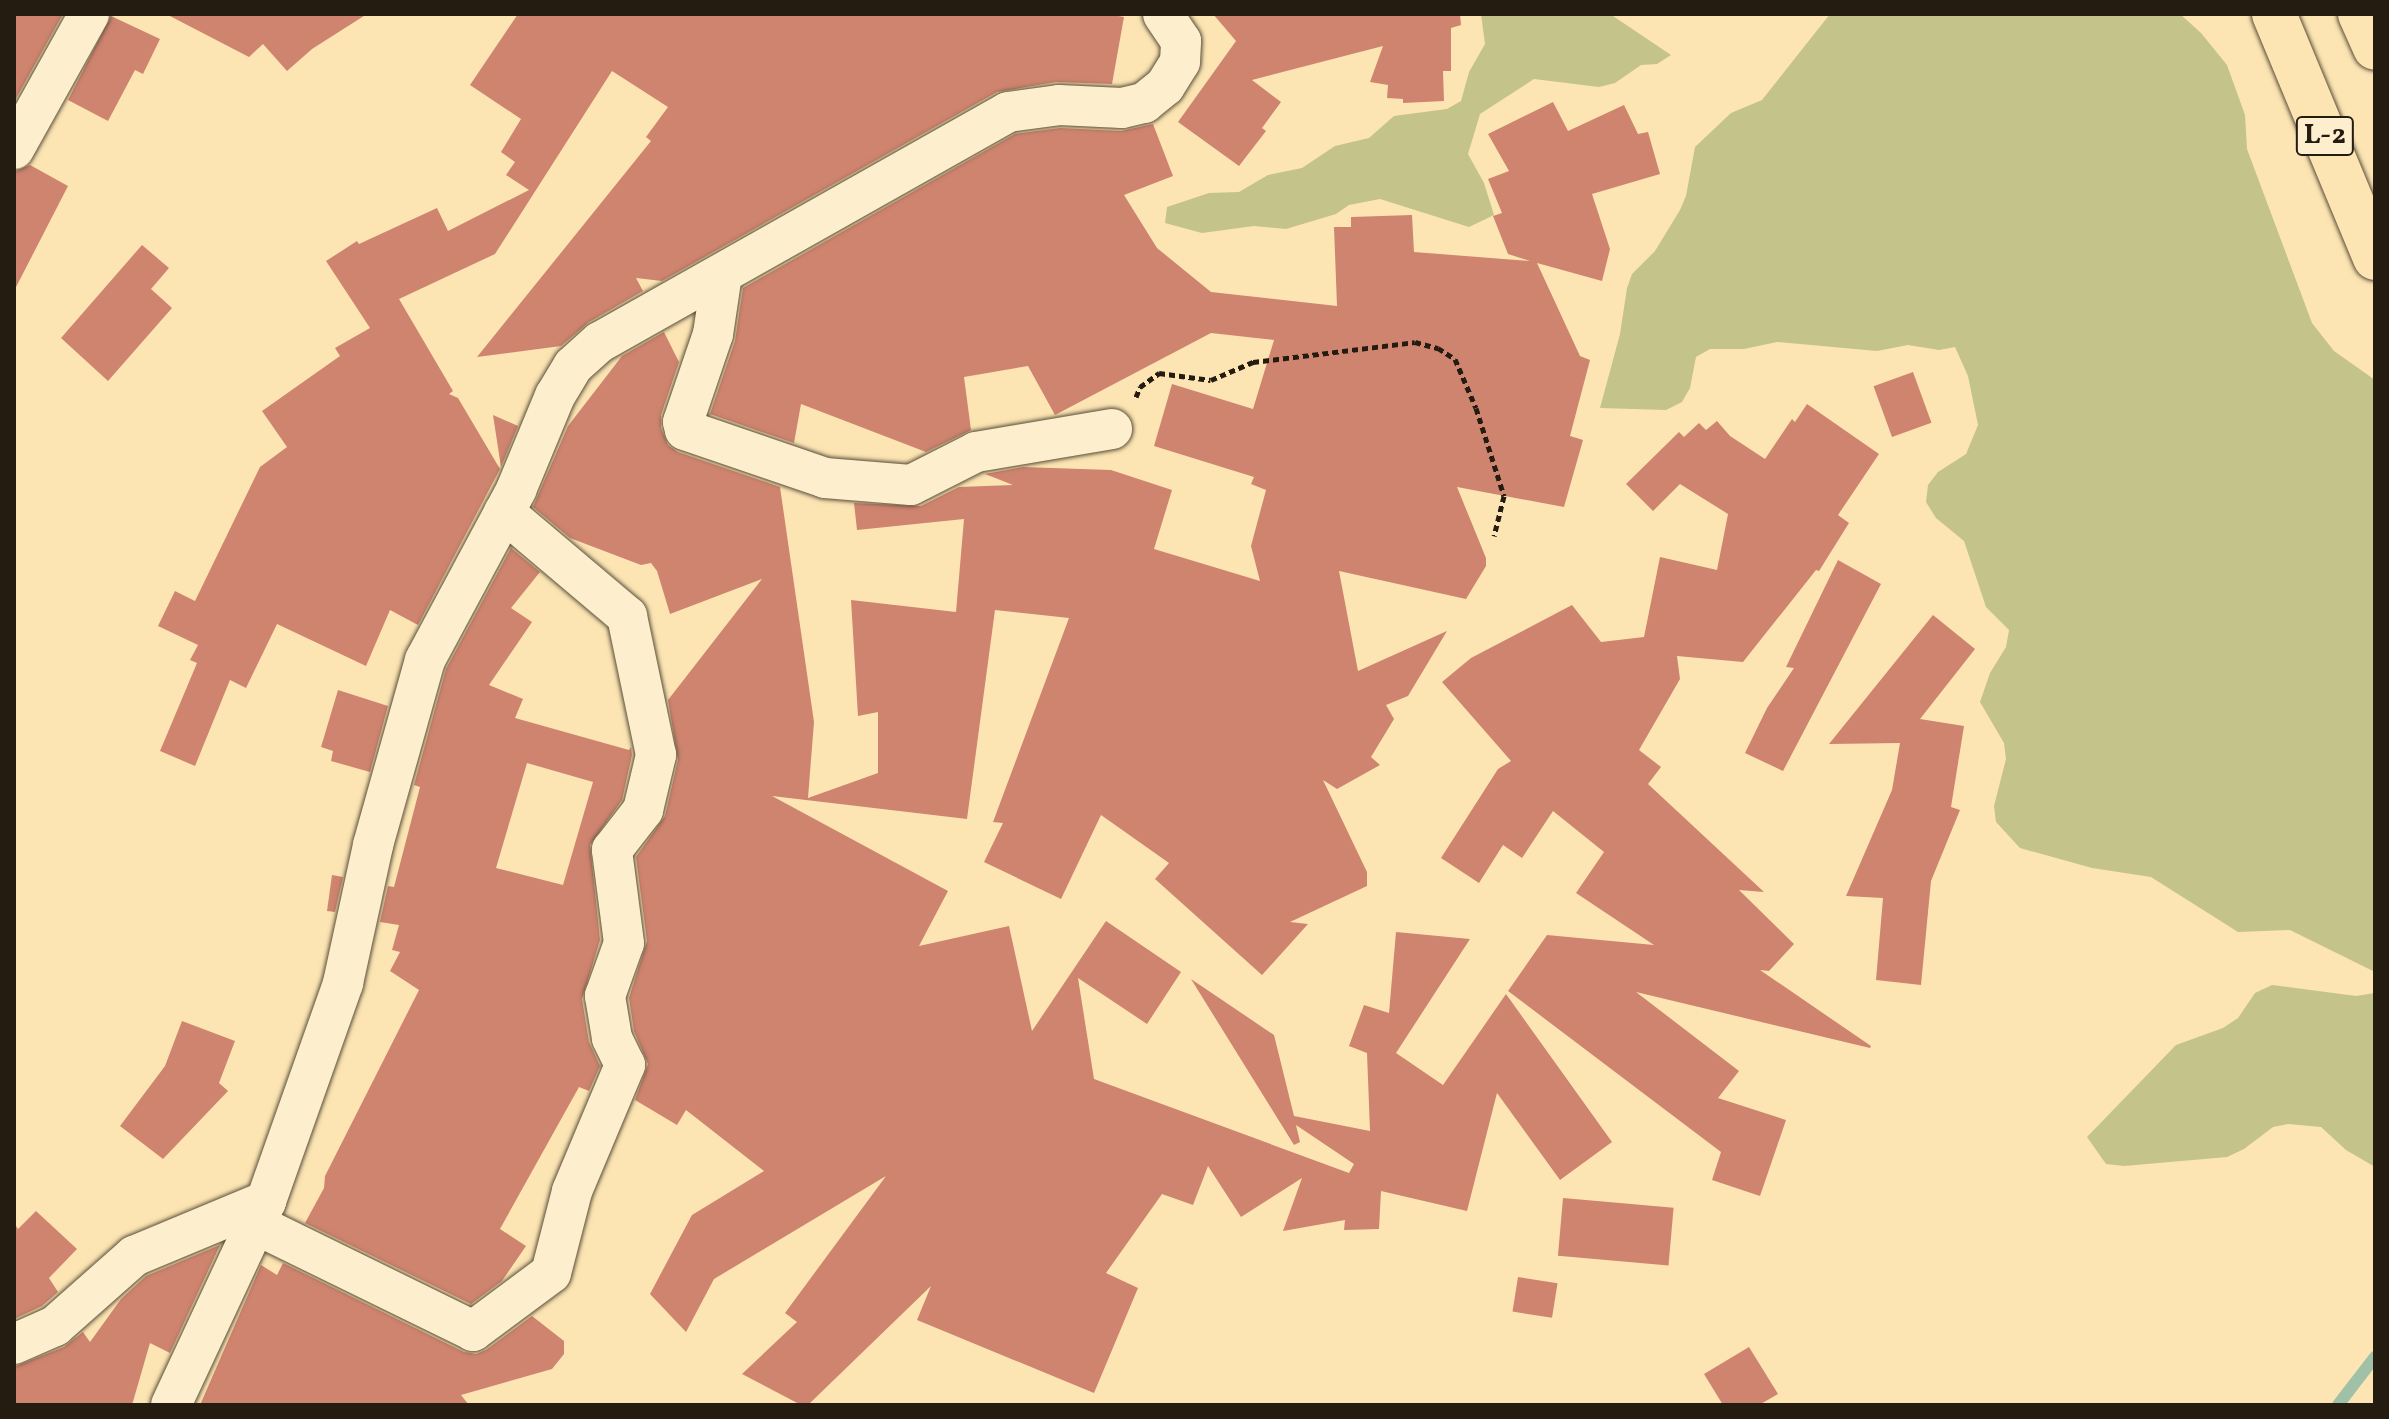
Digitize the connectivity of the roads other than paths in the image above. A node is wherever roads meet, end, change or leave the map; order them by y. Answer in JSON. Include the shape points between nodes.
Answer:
{"nodes":[{"id":1,"x":89,"y":14,"type":"edge"},
{"id":2,"x":1163,"y":14,"type":"edge"},
{"id":3,"x":2274,"y":14,"type":"edge"},
{"id":4,"x":2360,"y":14,"type":"edge"},
{"id":5,"x":2375,"y":48,"type":"edge"},
{"id":6,"x":14,"y":149,"type":"edge"},
{"id":7,"x":2375,"y":258,"type":"edge"},
{"id":8,"x":722,"y":274,"type":"junction"},
{"id":9,"x":1112,"y":429,"type":"road end"},
{"id":10,"x":504,"y":512,"type":"junction"},
{"id":11,"x":260,"y":1212,"type":"junction"},
{"id":12,"x":14,"y":1344,"type":"edge"},
{"id":13,"x":171,"y":1405,"type":"edge"}],
"edges":[{"from":1,"to":6,"type":"street"},
{"from":2,"to":8,"type":"street","via":[[1181,41],[1180,62],[1165,86],[1144,103],[1008,112]]},
{"from":3,"to":7,"type":"main road","number":"L-2"},
{"from":4,"to":5,"type":"main road"},
{"from":8,"to":9,"type":"street","via":[[713,334],[683,422],[685,430],[825,478],[911,485],[976,452]]},
{"from":8,"to":10,"type":"street","via":[[600,342],[573,366]]},
{"from":10,"to":11,"type":"street","via":[[425,660],[373,845],[343,983]]},
{"from":10,"to":11,"type":"street","via":[[627,616],[656,755],[643,810],[612,850],[624,943],[605,996],[612,1038],[625,1065],[572,1191],[551,1273],[473,1331]]},
{"from":11,"to":12,"type":"street","via":[[134,1256],[55,1326]]},
{"from":11,"to":13,"type":"street"}]}
